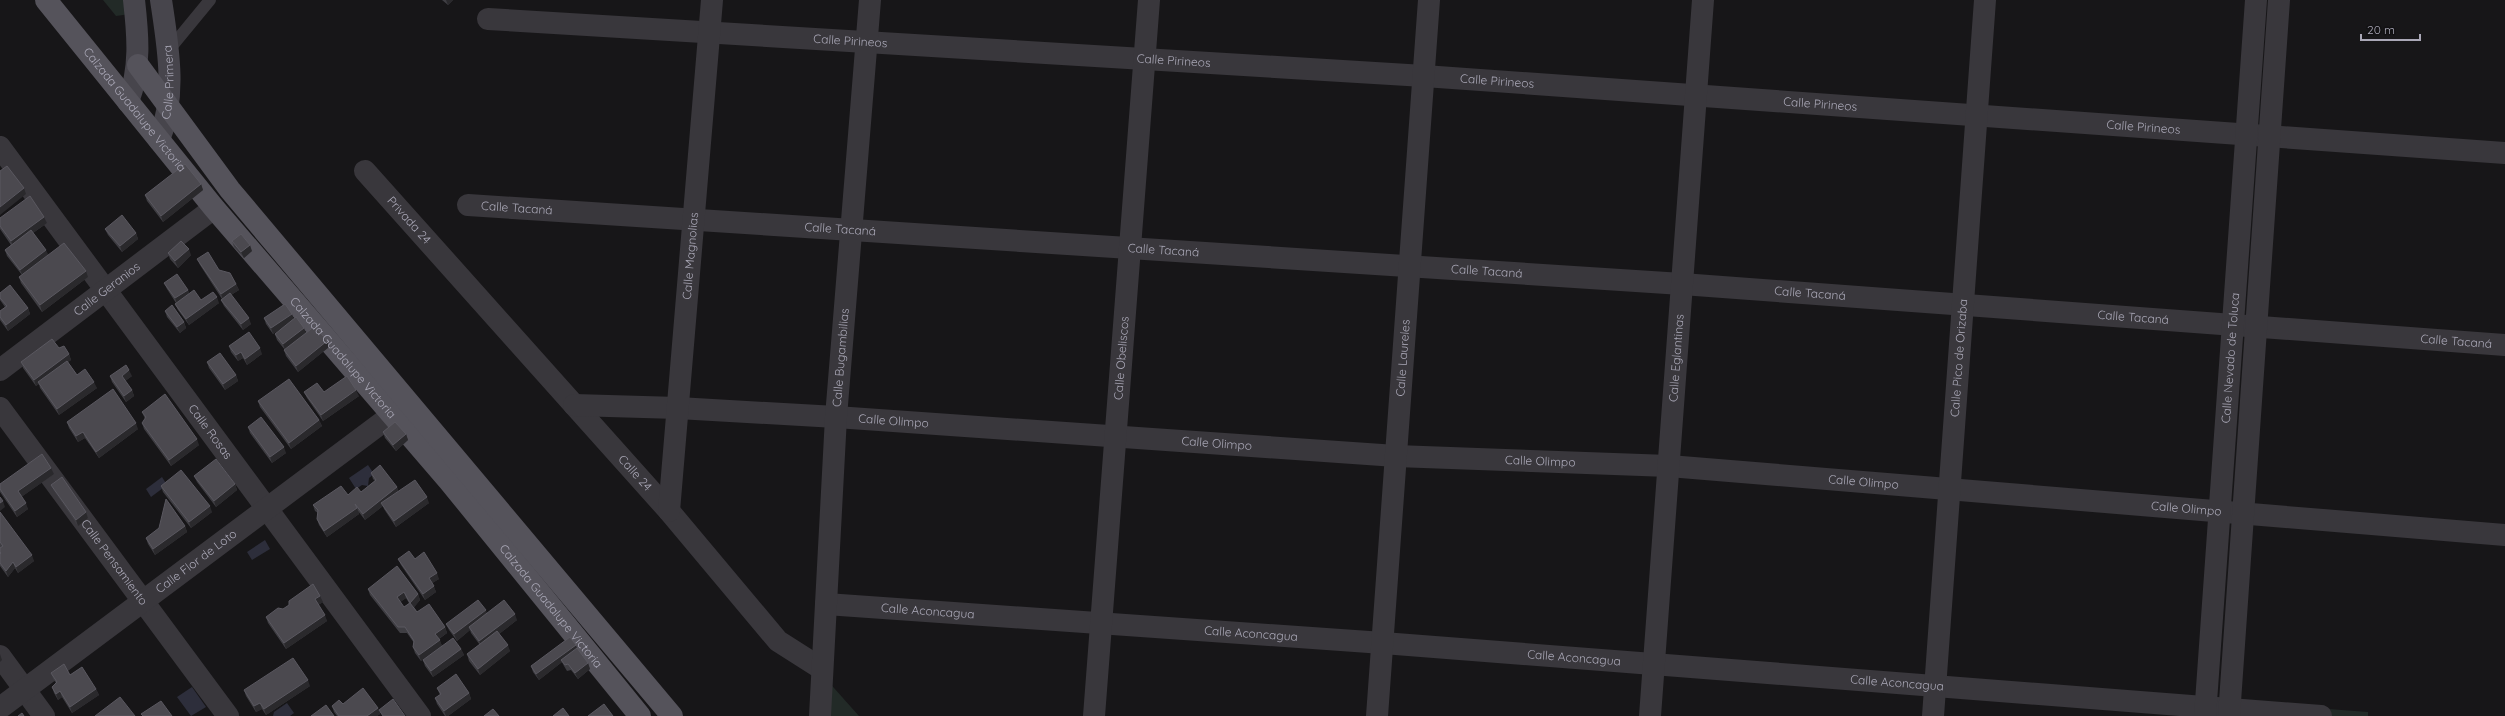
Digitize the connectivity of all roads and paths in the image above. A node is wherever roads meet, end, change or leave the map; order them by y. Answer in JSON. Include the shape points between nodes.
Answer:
{"nodes":[{"id":1,"x":46,"y":0,"type":"edge"},
{"id":2,"x":134,"y":0,"type":"edge"},
{"id":3,"x":161,"y":0,"type":"edge"},
{"id":4,"x":210,"y":0,"type":"edge"},
{"id":5,"x":712,"y":0,"type":"edge"},
{"id":6,"x":870,"y":0,"type":"edge"},
{"id":7,"x":1149,"y":0,"type":"edge"},
{"id":8,"x":1429,"y":0,"type":"edge"},
{"id":9,"x":1703,"y":0,"type":"edge"},
{"id":10,"x":1985,"y":0,"type":"edge"},
{"id":11,"x":2256,"y":0,"type":"edge"},
{"id":12,"x":2279,"y":0,"type":"edge"},
{"id":13,"x":488,"y":19,"type":"dead end"},
{"id":14,"x":709,"y":33,"type":"junction"},
{"id":15,"x":866,"y":42,"type":"junction"},
{"id":16,"x":168,"y":51,"type":"junction"},
{"id":17,"x":1144,"y":59,"type":"junction"},
{"id":18,"x":138,"y":65,"type":"junction"},
{"id":19,"x":1424,"y":76,"type":"junction"},
{"id":20,"x":1696,"y":95,"type":"junction"},
{"id":21,"x":128,"y":102,"type":"junction"},
{"id":22,"x":169,"y":105,"type":"junction"},
{"id":23,"x":1977,"y":115,"type":"junction"},
{"id":24,"x":2246,"y":134,"type":"junction"},
{"id":25,"x":2270,"y":136,"type":"junction"},
{"id":26,"x":159,"y":140,"type":"junction"},
{"id":27,"x":0,"y":147,"type":"edge"},
{"id":28,"x":2505,"y":152,"type":"edge"},
{"id":29,"x":365,"y":171,"type":"dead end"},
{"id":30,"x":468,"y":205,"type":"dead end"},
{"id":31,"x":214,"y":208,"type":"junction"},
{"id":32,"x":694,"y":220,"type":"junction"},
{"id":33,"x":851,"y":231,"type":"junction"},
{"id":34,"x":1130,"y":249,"type":"junction"},
{"id":35,"x":1410,"y":268,"type":"junction"},
{"id":36,"x":453,"y":269,"type":"joint"},
{"id":37,"x":1682,"y":284,"type":"junction"},
{"id":38,"x":106,"y":291,"type":"junction"},
{"id":39,"x":1963,"y":305,"type":"junction"},
{"id":40,"x":2233,"y":325,"type":"junction"},
{"id":41,"x":2256,"y":326,"type":"junction"},
{"id":42,"x":2505,"y":345,"type":"edge"},
{"id":43,"x":0,"y":370,"type":"edge"},
{"id":44,"x":574,"y":405,"type":"junction"},
{"id":45,"x":0,"y":408,"type":"edge"},
{"id":46,"x":678,"y":408,"type":"junction"},
{"id":47,"x":392,"y":415,"type":"junction"},
{"id":48,"x":836,"y":418,"type":"junction"},
{"id":49,"x":1115,"y":437,"type":"junction"},
{"id":50,"x":1396,"y":456,"type":"junction"},
{"id":51,"x":1669,"y":466,"type":"junction"},
{"id":52,"x":1949,"y":489,"type":"junction"},
{"id":53,"x":266,"y":509,"type":"junction"},
{"id":54,"x":669,"y":511,"type":"junction"},
{"id":55,"x":2220,"y":511,"type":"junction"},
{"id":56,"x":2243,"y":513,"type":"junction"},
{"id":57,"x":2505,"y":535,"type":"edge"},
{"id":58,"x":143,"y":601,"type":"junction"},
{"id":59,"x":826,"y":604,"type":"junction"},
{"id":60,"x":1101,"y":623,"type":"junction"},
{"id":61,"x":1383,"y":643,"type":"junction"},
{"id":62,"x":0,"y":656,"type":"edge"},
{"id":63,"x":1654,"y":664,"type":"junction"},
{"id":64,"x":822,"y":669,"type":"junction"},
{"id":65,"x":1935,"y":686,"type":"junction"},
{"id":66,"x":25,"y":690,"type":"junction"},
{"id":67,"x":0,"y":708,"type":"edge"},
{"id":68,"x":2206,"y":712,"type":"edge"},
{"id":69,"x":2229,"y":712,"type":"edge"},
{"id":70,"x":44,"y":716,"type":"edge"},
{"id":71,"x":228,"y":716,"type":"edge"},
{"id":72,"x":420,"y":716,"type":"edge"},
{"id":73,"x":640,"y":716,"type":"edge"},
{"id":74,"x":672,"y":716,"type":"edge"},
{"id":75,"x":820,"y":716,"type":"edge"},
{"id":76,"x":1094,"y":716,"type":"edge"},
{"id":77,"x":1377,"y":716,"type":"edge"},
{"id":78,"x":1650,"y":716,"type":"edge"},
{"id":79,"x":1933,"y":716,"type":"edge"},
{"id":80,"x":2321,"y":716,"type":"edge"}],
"edges":[{"from":1,"to":21,"type":"main road","name":"Calzada Guadalupe Victoria"},
{"from":2,"to":18,"type":"main road"},
{"from":3,"to":16,"type":"main road","name":"Calle Primera"},
{"from":4,"to":16,"type":"lane"},
{"from":5,"to":14,"type":"street","name":"Calle Magnolias"},
{"from":6,"to":15,"type":"street","name":"Calle Bugambilias"},
{"from":7,"to":17,"type":"street","name":"Calle Obeliscos"},
{"from":8,"to":19,"type":"street","name":"Calle Laureles"},
{"from":9,"to":20,"type":"street","name":"Calle Eglantinas"},
{"from":10,"to":23,"type":"street","name":"Calle Pico de Orizaba"},
{"from":11,"to":24,"type":"street","name":"Calle Nevado de Toluca"},
{"from":12,"to":25,"type":"street","name":"Calle Nevado de Toluca"},
{"from":13,"to":14,"type":"street","name":"Calle Pirineos"},
{"from":14,"to":15,"type":"street","name":"Calle Pirineos"},
{"from":14,"to":32,"type":"street","name":"Calle Magnolias"},
{"from":15,"to":17,"type":"street","name":"Calle Pirineos"},
{"from":15,"to":33,"type":"street","name":"Calle Bugambilias"},
{"from":16,"to":22,"type":"main road","name":"Calle Primera"},
{"from":17,"to":19,"type":"street","name":"Calle Pirineos"},
{"from":17,"to":34,"type":"street","name":"Calle Obeliscos"},
{"from":18,"to":21,"type":"main road"},
{"from":18,"to":22,"type":"main road","name":"Calzada Guadalupe Victoria"},
{"from":19,"to":20,"type":"street","name":"Calle Pirineos"},
{"from":19,"to":35,"type":"street","name":"Calle Laureles"},
{"from":20,"to":23,"type":"street","name":"Calle Pirineos"},
{"from":20,"to":37,"type":"street","name":"Calle Eglantinas"},
{"from":21,"to":26,"type":"main road","name":"Calzada Guadalupe Victoria"},
{"from":22,"to":26,"type":"main road","name":"Calle Primera"},
{"from":22,"to":74,"type":"main road","name":"Calzada Guadalupe Victoria","via":[[230,190]]},
{"from":23,"to":24,"type":"street","name":"Calle Pirineos"},
{"from":23,"to":39,"type":"street","name":"Calle Pico de Orizaba"},
{"from":24,"to":25,"type":"street","name":"Calle Pirineos"},
{"from":24,"to":40,"type":"street","name":"Calle Nevado de Toluca"},
{"from":25,"to":28,"type":"street","name":"Calle Pirineos"},
{"from":25,"to":41,"type":"street","name":"Calle Nevado de Toluca"},
{"from":26,"to":31,"type":"main road","name":"Calzada Guadalupe Victoria"},
{"from":27,"to":38,"type":"street","name":"Calle Rosas"},
{"from":29,"to":36,"type":"street","name":"Privada 24"},
{"from":30,"to":32,"type":"street","name":"Calle Tacaná"},
{"from":31,"to":38,"type":"street","name":"Calle Geranios"},
{"from":31,"to":47,"type":"main road","name":"Calzada Guadalupe Victoria"},
{"from":32,"to":33,"type":"street","name":"Calle Tacaná"},
{"from":32,"to":46,"type":"street","name":"Calle Magnolias"},
{"from":33,"to":34,"type":"street","name":"Calle Tacaná"},
{"from":33,"to":48,"type":"street","name":"Calle Bugambilias"},
{"from":34,"to":35,"type":"street","name":"Calle Tacaná"},
{"from":34,"to":49,"type":"street","name":"Calle Obeliscos"},
{"from":35,"to":37,"type":"street","name":"Calle Tacaná"},
{"from":35,"to":50,"type":"street","name":"Calle Laureles"},
{"from":36,"to":44,"type":"street","name":"Calle 24"},
{"from":37,"to":39,"type":"street","name":"Calle Tacaná"},
{"from":37,"to":51,"type":"street","name":"Calle Eglantinas"},
{"from":38,"to":43,"type":"street","name":"Calle Geranios"},
{"from":38,"to":53,"type":"street","name":"Calle Rosas"},
{"from":39,"to":40,"type":"street","name":"Calle Tacaná"},
{"from":39,"to":52,"type":"street","name":"Calle Pico de Orizaba"},
{"from":40,"to":41,"type":"street","name":"Calle Tacaná"},
{"from":40,"to":55,"type":"street","name":"Calle Nevado de Toluca"},
{"from":41,"to":42,"type":"street","name":"Calle Tacaná"},
{"from":41,"to":56,"type":"street","name":"Calle Nevado de Toluca"},
{"from":44,"to":46,"type":"street","name":"Calle Olimpo"},
{"from":44,"to":54,"type":"street","name":"Calle 24"},
{"from":45,"to":58,"type":"street","name":"Calle Pensamiento"},
{"from":46,"to":48,"type":"street","name":"Calle Olimpo"},
{"from":46,"to":54,"type":"street","name":"Calle Magnolias"},
{"from":47,"to":53,"type":"street","name":"Calle Flor de Loto"},
{"from":47,"to":73,"type":"main road","name":"Calzada Guadalupe Victoria","via":[[454,487]]},
{"from":48,"to":49,"type":"street","name":"Calle Olimpo"},
{"from":48,"to":59,"type":"street","name":"Calle Bugambilias"},
{"from":49,"to":50,"type":"street","name":"Calle Olimpo"},
{"from":49,"to":60,"type":"street","name":"Calle Obeliscos"},
{"from":50,"to":51,"type":"street","name":"Calle Olimpo"},
{"from":50,"to":61,"type":"street","name":"Calle Laureles"},
{"from":51,"to":52,"type":"street","name":"Calle Olimpo"},
{"from":51,"to":63,"type":"street","name":"Calle Eglantinas"},
{"from":52,"to":55,"type":"street","name":"Calle Olimpo"},
{"from":52,"to":65,"type":"street","name":"Calle Pico de Orizaba"},
{"from":53,"to":58,"type":"street","name":"Calle Flor de Loto"},
{"from":53,"to":72,"type":"street","name":"Calle Rosas"},
{"from":54,"to":64,"type":"street","name":"Calle 24","via":[[778,641]]},
{"from":55,"to":56,"type":"street","name":"Calle Olimpo"},
{"from":55,"to":68,"type":"street","name":"Calle Nevado de Toluca"},
{"from":56,"to":57,"type":"street","name":"Calle Olimpo"},
{"from":56,"to":69,"type":"street","name":"Calle Nevado de Toluca"},
{"from":58,"to":66,"type":"street","name":"Calle Flor de Loto"},
{"from":58,"to":71,"type":"street","name":"Calle Pensamiento"},
{"from":59,"to":60,"type":"street","name":"Calle Aconcagua"},
{"from":59,"to":64,"type":"street","name":"Calle Bugambilias"},
{"from":60,"to":61,"type":"street","name":"Calle Aconcagua"},
{"from":60,"to":76,"type":"street","name":"Calle Obeliscos"},
{"from":61,"to":63,"type":"street","name":"Calle Aconcagua"},
{"from":61,"to":77,"type":"street","name":"Calle Laureles"},
{"from":62,"to":66,"type":"street"},
{"from":63,"to":65,"type":"street","name":"Calle Aconcagua"},
{"from":63,"to":78,"type":"street","name":"Calle Eglantinas"},
{"from":64,"to":75,"type":"street","name":"Calle Bugambilias"},
{"from":65,"to":68,"type":"street","name":"Calle Aconcagua"},
{"from":65,"to":79,"type":"street","name":"Calle Pico de Orizaba"},
{"from":66,"to":67,"type":"street","name":"Calle Flor de Loto"},
{"from":66,"to":70,"type":"street"},
{"from":68,"to":69,"type":"street","name":"Calle Aconcagua"},
{"from":69,"to":80,"type":"street","name":"Calle Aconcagua"}]}
